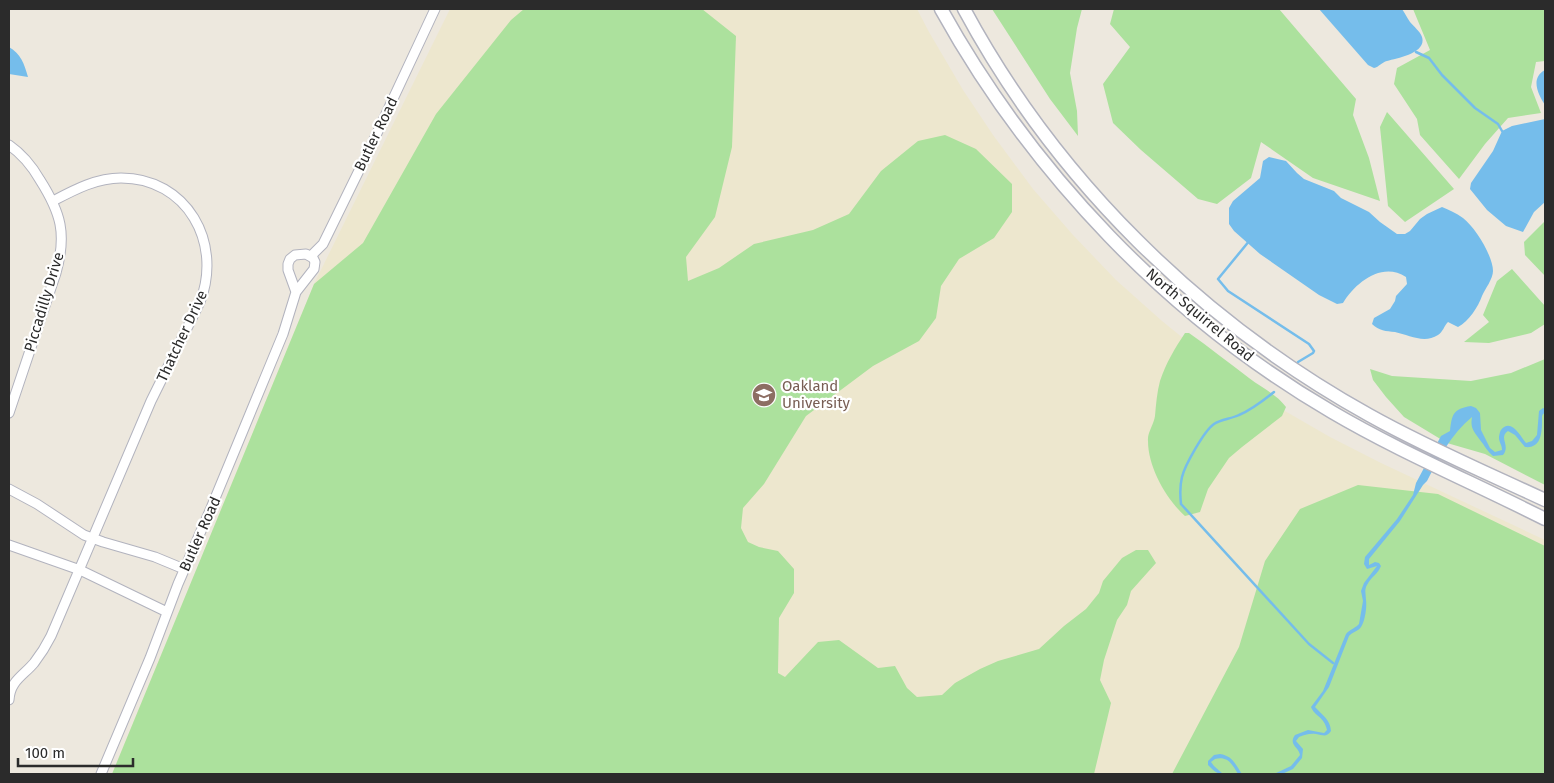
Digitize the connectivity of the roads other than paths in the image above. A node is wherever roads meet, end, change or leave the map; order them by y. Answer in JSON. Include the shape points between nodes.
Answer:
{"nodes":[{"id":1,"x":435,"y":9,"type":"edge"},
{"id":2,"x":941,"y":9,"type":"edge"},
{"id":3,"x":964,"y":9,"type":"edge"},
{"id":4,"x":9,"y":145,"type":"edge"},
{"id":5,"x":53,"y":201,"type":"junction"},
{"id":6,"x":311,"y":256,"type":"junction"},
{"id":7,"x":296,"y":292,"type":"junction"},
{"id":8,"x":9,"y":413,"type":"edge"},
{"id":9,"x":9,"y":489,"type":"edge"},
{"id":10,"x":1545,"y":500,"type":"edge"},
{"id":11,"x":1545,"y":519,"type":"edge"},
{"id":12,"x":93,"y":539,"type":"junction"},
{"id":13,"x":9,"y":545,"type":"edge"},
{"id":14,"x":184,"y":569,"type":"junction"},
{"id":15,"x":80,"y":570,"type":"junction"},
{"id":16,"x":167,"y":612,"type":"junction"},
{"id":17,"x":11,"y":683,"type":"edge"},
{"id":18,"x":9,"y":700,"type":"edge"},
{"id":19,"x":100,"y":774,"type":"edge"}],
"edges":[{"from":1,"to":6,"type":"street","name":"Butler Road","via":[[323,244]]},
{"from":2,"to":11,"type":"main road","name":"North Squirrel Road","via":[[980,73],[1029,142],[1089,214],[1149,274],[1205,323],[1280,379],[1330,411],[1408,453]]},
{"from":3,"to":10,"type":"main road","name":"North Squirrel Road","via":[[1002,73],[1055,148],[1157,260],[1220,316],[1345,401],[1416,439]]},
{"from":4,"to":5,"type":"street","name":"Piccadilly Drive","via":[[29,163]]},
{"from":5,"to":8,"type":"street","name":"Piccadilly Drive","via":[[61,231],[59,262]]},
{"from":5,"to":12,"type":"street","name":"Thatcher Drive","via":[[90,183],[107,179],[129,178],[150,182],[174,195],[193,216],[201,230],[208,258],[207,282],[200,302],[151,401]]},
{"from":6,"to":7,"type":"street","name":"Butler Road","via":[[315,262],[314,269]]},
{"from":6,"to":7,"type":"street","via":[[300,254],[290,259],[288,270]]},
{"from":7,"to":14,"type":"street","name":"Butler Road","via":[[283,334]]},
{"from":9,"to":12,"type":"street"},
{"from":12,"to":14,"type":"street"},
{"from":12,"to":15,"type":"street","name":"Thatcher Drive"},
{"from":13,"to":15,"type":"street"},
{"from":14,"to":16,"type":"street","name":"Butler Road"},
{"from":15,"to":16,"type":"street"},
{"from":15,"to":17,"type":"street","name":"Thatcher Drive","via":[[44,650]]},
{"from":16,"to":19,"type":"street","name":"Butler Road"},
{"from":17,"to":18,"type":"street"}]}
